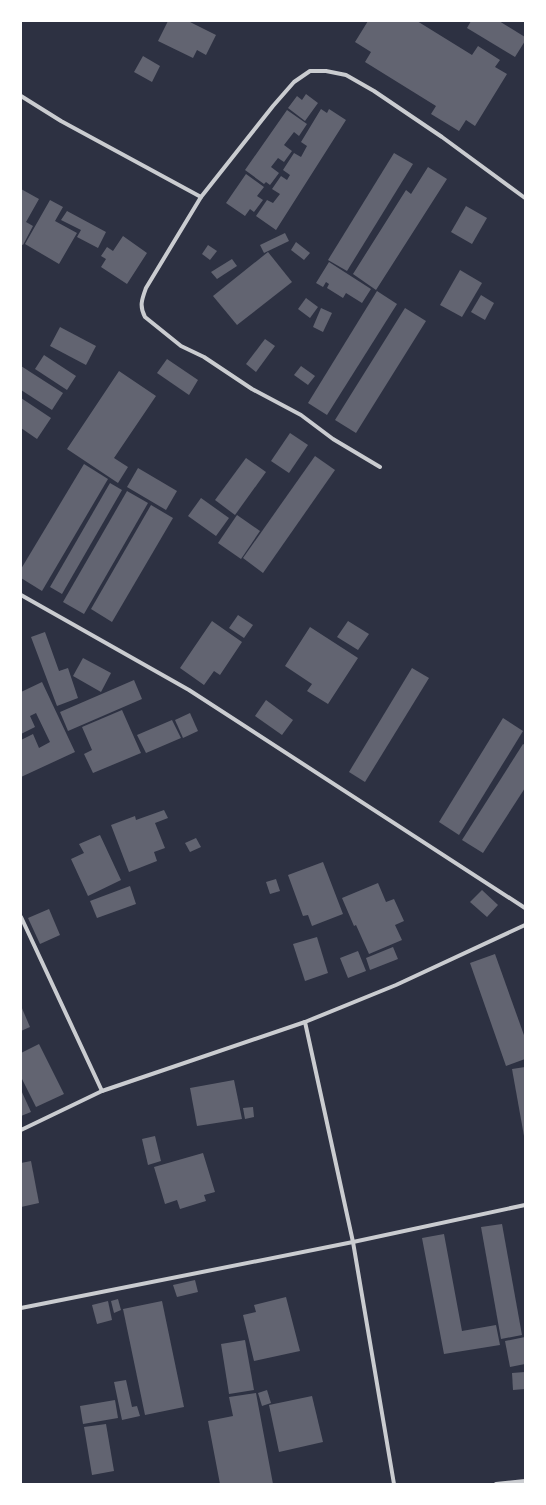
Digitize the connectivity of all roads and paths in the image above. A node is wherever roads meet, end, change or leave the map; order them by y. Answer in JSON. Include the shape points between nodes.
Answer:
{"nodes":[{"id":1,"x":21,"y":96,"type":"edge"},
{"id":2,"x":201,"y":197,"type":"junction"},
{"id":3,"x":525,"y":198,"type":"edge"},
{"id":4,"x":380,"y":467,"type":"dead end"},
{"id":5,"x":21,"y":595,"type":"edge"},
{"id":6,"x":525,"y":908,"type":"edge"},
{"id":7,"x":21,"y":917,"type":"edge"},
{"id":8,"x":525,"y":925,"type":"edge"},
{"id":9,"x":305,"y":1022,"type":"junction"},
{"id":10,"x":102,"y":1090,"type":"junction"},
{"id":11,"x":21,"y":1130,"type":"edge"},
{"id":12,"x":525,"y":1205,"type":"edge"},
{"id":13,"x":354,"y":1242,"type":"junction"},
{"id":14,"x":21,"y":1308,"type":"edge"},
{"id":15,"x":525,"y":1481,"type":"edge"},
{"id":16,"x":394,"y":1484,"type":"edge"},
{"id":17,"x":496,"y":1484,"type":"edge"}],
"edges":[{"from":1,"to":2,"type":"street","via":[[61,121]]},
{"from":2,"to":3,"type":"street","via":[[294,82],[310,71],[326,71],[346,75],[374,91]]},
{"from":2,"to":4,"type":"street","via":[[146,288],[141,302],[141,310],[145,317],[181,346],[204,357],[252,389],[300,414],[333,439]]},
{"from":5,"to":6,"type":"street","via":[[189,690]]},
{"from":7,"to":10,"type":"street"},
{"from":8,"to":9,"type":"street","via":[[396,985]]},
{"from":9,"to":10,"type":"street"},
{"from":9,"to":13,"type":"street"},
{"from":10,"to":11,"type":"street"},
{"from":12,"to":13,"type":"street"},
{"from":13,"to":14,"type":"street"},
{"from":13,"to":16,"type":"street"},
{"from":15,"to":17,"type":"street"}]}
